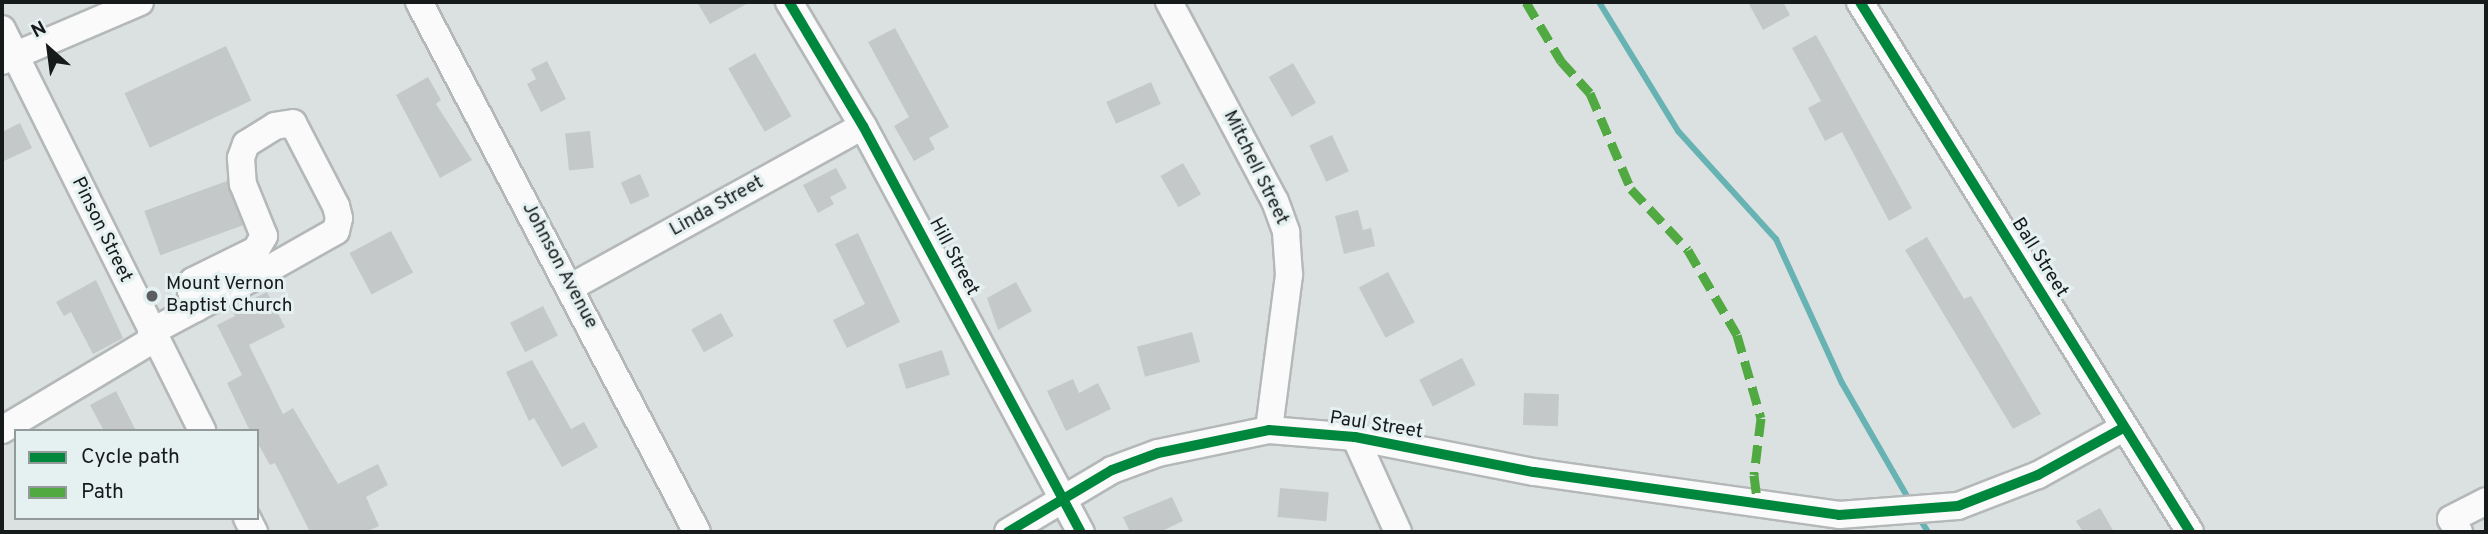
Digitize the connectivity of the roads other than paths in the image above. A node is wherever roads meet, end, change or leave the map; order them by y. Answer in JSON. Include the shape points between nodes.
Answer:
{"nodes":[{"id":1,"x":140,"y":2,"type":"edge"},
{"id":2,"x":419,"y":2,"type":"edge"},
{"id":3,"x":789,"y":2,"type":"edge"},
{"id":4,"x":1169,"y":2,"type":"edge"},
{"id":5,"x":1860,"y":2,"type":"edge"},
{"id":6,"x":2,"y":29,"type":"edge"},
{"id":7,"x":8,"y":58,"type":"edge"},
{"id":8,"x":863,"y":126,"type":"junction"},
{"id":9,"x":571,"y":287,"type":"junction"},
{"id":10,"x":196,"y":308,"type":"junction"},
{"id":11,"x":153,"y":335,"type":"junction"},
{"id":12,"x":2123,"y":428,"type":"junction"},
{"id":13,"x":201,"y":429,"type":"edge"},
{"id":14,"x":2,"y":430,"type":"edge"},
{"id":15,"x":1269,"y":430,"type":"junction"},
{"id":16,"x":1355,"y":437,"type":"junction"},
{"id":17,"x":1063,"y":501,"type":"junction"},
{"id":18,"x":2486,"y":501,"type":"edge"},
{"id":19,"x":696,"y":532,"type":"edge"},
{"id":20,"x":1008,"y":532,"type":"edge"},
{"id":21,"x":1081,"y":532,"type":"edge"},
{"id":22,"x":1398,"y":532,"type":"edge"},
{"id":23,"x":2190,"y":532,"type":"edge"},
{"id":24,"x":2459,"y":532,"type":"edge"}],
"edges":[{"from":1,"to":7,"type":"street"},
{"from":2,"to":9,"type":"street","name":"Johnson Avenue"},
{"from":3,"to":8,"type":"street","name":"Hill Street"},
{"from":4,"to":15,"type":"street","name":"Mitchell Street","via":[[1275,201],[1286,232],[1289,275]]},
{"from":5,"to":12,"type":"street","name":"Ball Street"},
{"from":6,"to":7,"type":"street","name":"Pinson Street"},
{"from":7,"to":11,"type":"street","name":"Pinson Street"},
{"from":8,"to":9,"type":"street","name":"Linda Street"},
{"from":8,"to":17,"type":"street","name":"Hill Street"},
{"from":9,"to":19,"type":"street","name":"Johnson Avenue"},
{"from":10,"to":10,"type":"street","via":[[336,232],[336,206],[293,123],[275,126],[246,144],[241,158],[243,184],[264,236],[256,250],[193,281]]},
{"from":10,"to":11,"type":"street"},
{"from":11,"to":13,"type":"street","name":"Pinson Street"},
{"from":11,"to":14,"type":"street"},
{"from":12,"to":16,"type":"street","name":"Paul Street","via":[[2038,475],[1958,506],[1839,515],[1534,472]]},
{"from":12,"to":23,"type":"street","name":"Ball Street"},
{"from":15,"to":16,"type":"street","name":"Paul Street"},
{"from":15,"to":17,"type":"street","name":"Paul Street","via":[[1158,453],[1112,470]]},
{"from":16,"to":22,"type":"street"},
{"from":17,"to":20,"type":"street","name":"Paul Street"},
{"from":17,"to":21,"type":"street","name":"Hill Street"},
{"from":18,"to":24,"type":"street","via":[[2451,519]]}]}
